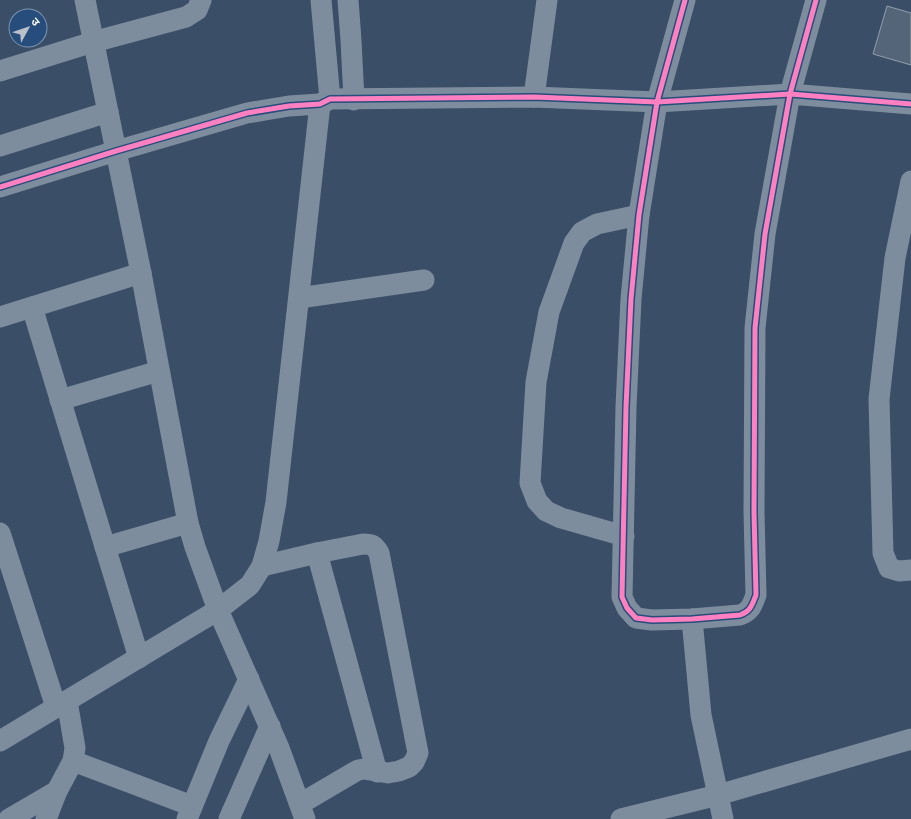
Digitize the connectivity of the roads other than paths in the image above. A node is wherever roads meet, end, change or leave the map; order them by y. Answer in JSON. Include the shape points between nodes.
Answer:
{"nodes":[{"id":1,"x":85,"y":0,"type":"edge"},
{"id":2,"x":201,"y":0,"type":"edge"},
{"id":3,"x":321,"y":0,"type":"edge"},
{"id":4,"x":348,"y":0,"type":"edge"},
{"id":5,"x":547,"y":0,"type":"edge"},
{"id":6,"x":686,"y":0,"type":"edge"},
{"id":7,"x":816,"y":0,"type":"edge"},
{"id":8,"x":93,"y":42,"type":"junction"},
{"id":9,"x":0,"y":71,"type":"edge"},
{"id":10,"x":790,"y":94,"type":"junction"},
{"id":11,"x":534,"y":97,"type":"junction"},
{"id":12,"x":354,"y":100,"type":"junction"},
{"id":13,"x":325,"y":102,"type":"junction"},
{"id":14,"x":657,"y":102,"type":"junction"},
{"id":15,"x":911,"y":104,"type":"edge"},
{"id":16,"x":108,"y":112,"type":"junction"},
{"id":17,"x":0,"y":146,"type":"edge"},
{"id":18,"x":116,"y":151,"type":"junction"},
{"id":19,"x":911,"y":181,"type":"edge"},
{"id":20,"x":0,"y":187,"type":"edge"},
{"id":21,"x":639,"y":216,"type":"junction"},
{"id":22,"x":141,"y":273,"type":"junction"},
{"id":23,"x":424,"y":280,"type":"dead end"},
{"id":24,"x":299,"y":298,"type":"junction"},
{"id":25,"x":32,"y":307,"type":"junction"},
{"id":26,"x":0,"y":317,"type":"edge"},
{"id":27,"x":159,"y":371,"type":"junction"},
{"id":28,"x":60,"y":400,"type":"junction"},
{"id":29,"x":188,"y":523,"type":"junction"},
{"id":30,"x":0,"y":532,"type":"edge"},
{"id":31,"x":624,"y":536,"type":"junction"},
{"id":32,"x":105,"y":547,"type":"junction"},
{"id":33,"x":317,"y":553,"type":"junction"},
{"id":34,"x":262,"y":566,"type":"junction"},
{"id":35,"x":911,"y":570,"type":"edge"},
{"id":36,"x":218,"y":610,"type":"junction"},
{"id":37,"x":692,"y":619,"type":"junction"},
{"id":38,"x":139,"y":658,"type":"junction"},
{"id":39,"x":249,"y":679,"type":"junction"},
{"id":40,"x":62,"y":704,"type":"junction"},
{"id":41,"x":270,"y":726,"type":"junction"},
{"id":42,"x":911,"y":739,"type":"edge"},
{"id":43,"x":0,"y":740,"type":"edge"},
{"id":44,"x":73,"y":761,"type":"junction"},
{"id":45,"x":377,"y":772,"type":"junction"},
{"id":46,"x":57,"y":791,"type":"junction"},
{"id":47,"x":718,"y":796,"type":"junction"},
{"id":48,"x":303,"y":811,"type":"edge"},
{"id":49,"x":190,"y":812,"type":"edge"},
{"id":50,"x":9,"y":819,"type":"edge"},
{"id":51,"x":46,"y":819,"type":"edge"},
{"id":52,"x":229,"y":819,"type":"edge"},
{"id":53,"x":621,"y":819,"type":"edge"},
{"id":54,"x":723,"y":819,"type":"edge"}],
"edges":[{"from":1,"to":8,"type":"street"},
{"from":2,"to":8,"type":"street","via":[[197,10],[186,16]]},
{"from":3,"to":13,"type":"street"},
{"from":4,"to":12,"type":"street"},
{"from":5,"to":11,"type":"street"},
{"from":6,"to":14,"type":"street"},
{"from":7,"to":10,"type":"street"},
{"from":8,"to":9,"type":"street"},
{"from":8,"to":16,"type":"street"},
{"from":10,"to":14,"type":"street"},
{"from":10,"to":15,"type":"street"},
{"from":10,"to":37,"type":"street","via":[[765,234],[755,328],[756,595],[747,612],[740,615]]},
{"from":11,"to":12,"type":"street"},
{"from":11,"to":14,"type":"street"},
{"from":12,"to":13,"type":"street"},
{"from":13,"to":18,"type":"street","via":[[247,113]]},
{"from":13,"to":24,"type":"street"},
{"from":14,"to":21,"type":"street"},
{"from":16,"to":17,"type":"street"},
{"from":16,"to":18,"type":"street"},
{"from":18,"to":20,"type":"street"},
{"from":18,"to":22,"type":"street"},
{"from":19,"to":35,"type":"street","via":[[895,258],[878,400],[883,553],[889,568],[899,571]]},
{"from":21,"to":31,"type":"street","via":[[631,299]]},
{"from":21,"to":31,"type":"street","via":[[596,224],[582,232],[574,243],[549,312],[536,382],[530,483],[537,501],[546,512]]},
{"from":22,"to":25,"type":"street"},
{"from":22,"to":27,"type":"street"},
{"from":23,"to":24,"type":"street"},
{"from":24,"to":34,"type":"street","via":[[276,502]]},
{"from":25,"to":26,"type":"street"},
{"from":25,"to":28,"type":"street"},
{"from":27,"to":28,"type":"street"},
{"from":27,"to":29,"type":"street"},
{"from":28,"to":32,"type":"street"},
{"from":29,"to":32,"type":"street"},
{"from":29,"to":36,"type":"street"},
{"from":30,"to":40,"type":"street"},
{"from":31,"to":37,"type":"street","via":[[622,597],[627,608],[636,618]]},
{"from":32,"to":38,"type":"street"},
{"from":33,"to":34,"type":"street"},
{"from":33,"to":45,"type":"street"},
{"from":33,"to":45,"type":"street","via":[[363,544],[375,546],[379,552],[418,753],[409,767],[388,773]]},
{"from":34,"to":36,"type":"street","via":[[250,585]]},
{"from":36,"to":38,"type":"street"},
{"from":36,"to":39,"type":"street"},
{"from":37,"to":47,"type":"street","via":[[701,715]]},
{"from":38,"to":40,"type":"street"},
{"from":39,"to":41,"type":"street"},
{"from":39,"to":49,"type":"street","via":[[219,741]]},
{"from":40,"to":43,"type":"street"},
{"from":40,"to":44,"type":"street","via":[[75,748]]},
{"from":41,"to":48,"type":"street"},
{"from":41,"to":52,"type":"street"},
{"from":42,"to":47,"type":"street"},
{"from":44,"to":46,"type":"street"},
{"from":44,"to":49,"type":"street"},
{"from":45,"to":48,"type":"street","via":[[358,770]]},
{"from":46,"to":50,"type":"street"},
{"from":46,"to":51,"type":"street"},
{"from":47,"to":53,"type":"street"},
{"from":47,"to":54,"type":"street"}]}
